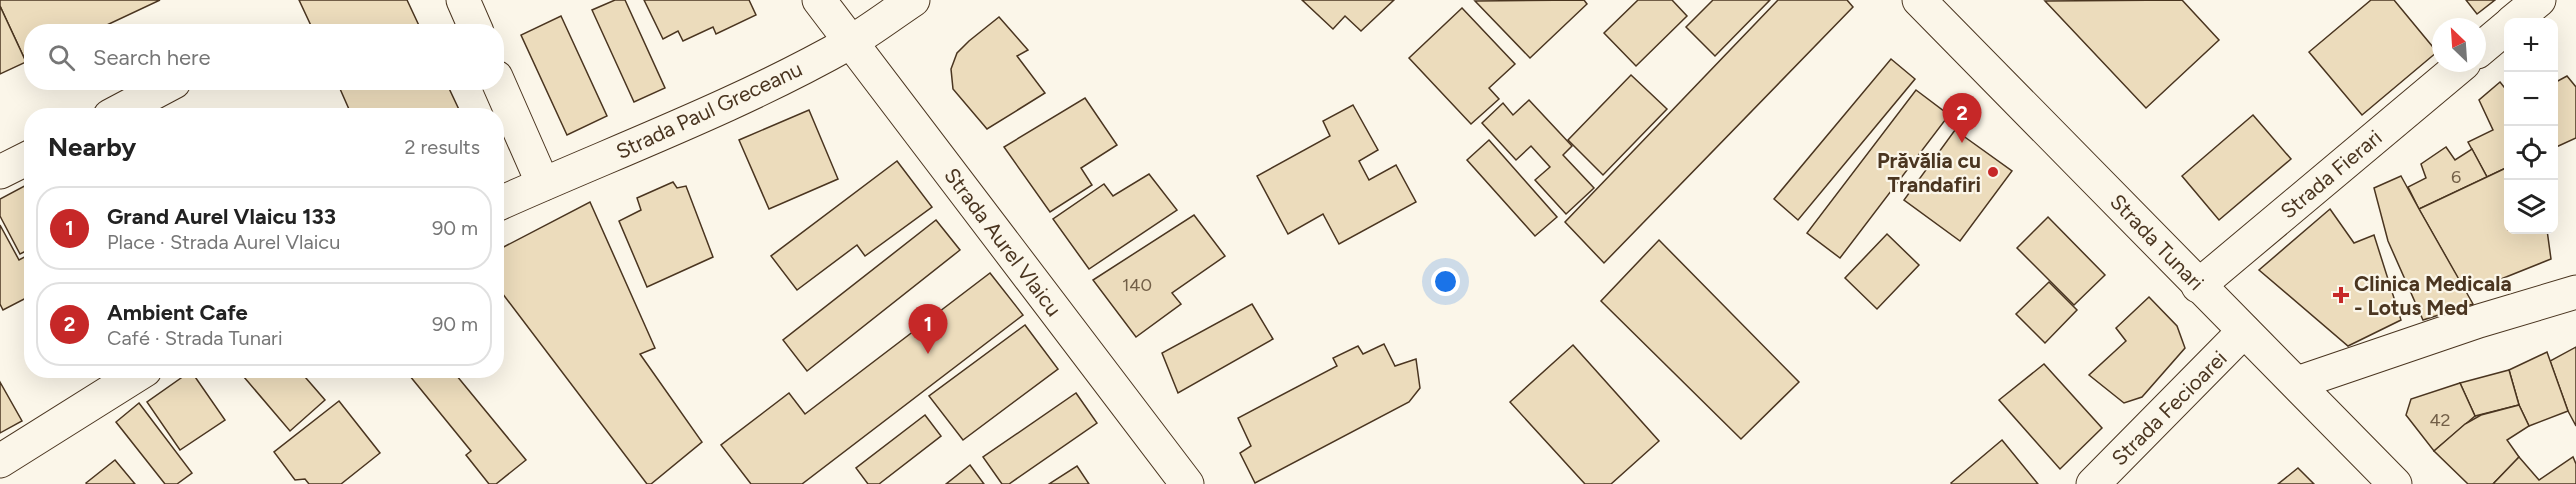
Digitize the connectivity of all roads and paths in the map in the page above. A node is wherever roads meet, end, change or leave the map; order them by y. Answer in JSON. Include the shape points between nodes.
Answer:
{"nodes":[{"id":1,"x":463,"y":0,"type":"edge"},
{"id":2,"x":819,"y":0,"type":"edge"},
{"id":3,"x":913,"y":0,"type":"edge"},
{"id":4,"x":1919,"y":0,"type":"edge"},
{"id":5,"x":2539,"y":0,"type":"edge"},
{"id":6,"x":2517,"y":18,"type":"edge"},
{"id":7,"x":474,"y":24,"type":"edge"},
{"id":8,"x":2504,"y":29,"type":"edge"},
{"id":9,"x":851,"y":42,"type":"junction"},
{"id":10,"x":2486,"y":44,"type":"edge"},
{"id":11,"x":2453,"y":72,"type":"edge"},
{"id":12,"x":159,"y":90,"type":"edge"},
{"id":13,"x":502,"y":90,"type":"edge"},
{"id":14,"x":125,"y":108,"type":"edge"},
{"id":15,"x":24,"y":160,"type":"edge"},
{"id":16,"x":0,"y":172,"type":"edge"},
{"id":17,"x":543,"y":184,"type":"junction"},
{"id":18,"x":504,"y":201,"type":"edge"},
{"id":19,"x":2198,"y":286,"type":"junction"},
{"id":20,"x":2576,"y":292,"type":"edge"},
{"id":21,"x":2244,"y":331,"type":"junction"},
{"id":22,"x":132,"y":378,"type":"edge"},
{"id":23,"x":2296,"y":383,"type":"junction"},
{"id":24,"x":0,"y":461,"type":"edge"},
{"id":25,"x":1187,"y":484,"type":"edge"},
{"id":26,"x":2093,"y":484,"type":"edge"},
{"id":27,"x":2395,"y":484,"type":"edge"}],
"edges":[{"from":1,"to":7,"type":"street"},
{"from":2,"to":9,"type":"street","name":"Strada Aurel Vlaicu"},
{"from":3,"to":9,"type":"street","name":"Strada Paul Greceanu"},
{"from":4,"to":19,"type":"street","name":"Strada Tunari"},
{"from":5,"to":6,"type":"street"},
{"from":8,"to":10,"type":"street"},
{"from":9,"to":17,"type":"street","name":"Strada Paul Greceanu","via":[[709,113]]},
{"from":9,"to":25,"type":"street","name":"Strada Aurel Vlaicu"},
{"from":11,"to":19,"type":"street","name":"Strada Fierari"},
{"from":12,"to":14,"type":"street"},
{"from":13,"to":17,"type":"street"},
{"from":15,"to":16,"type":"street"},
{"from":17,"to":18,"type":"street","name":"Strada Paul Greceanu"},
{"from":19,"to":21,"type":"street","name":"Strada Tunari"},
{"from":20,"to":23,"type":"street"},
{"from":21,"to":23,"type":"street","name":"Strada Tunari"},
{"from":21,"to":26,"type":"street","name":"Strada Fecioarei"},
{"from":22,"to":24,"type":"street"},
{"from":23,"to":27,"type":"street","name":"Strada Tunari"}]}
